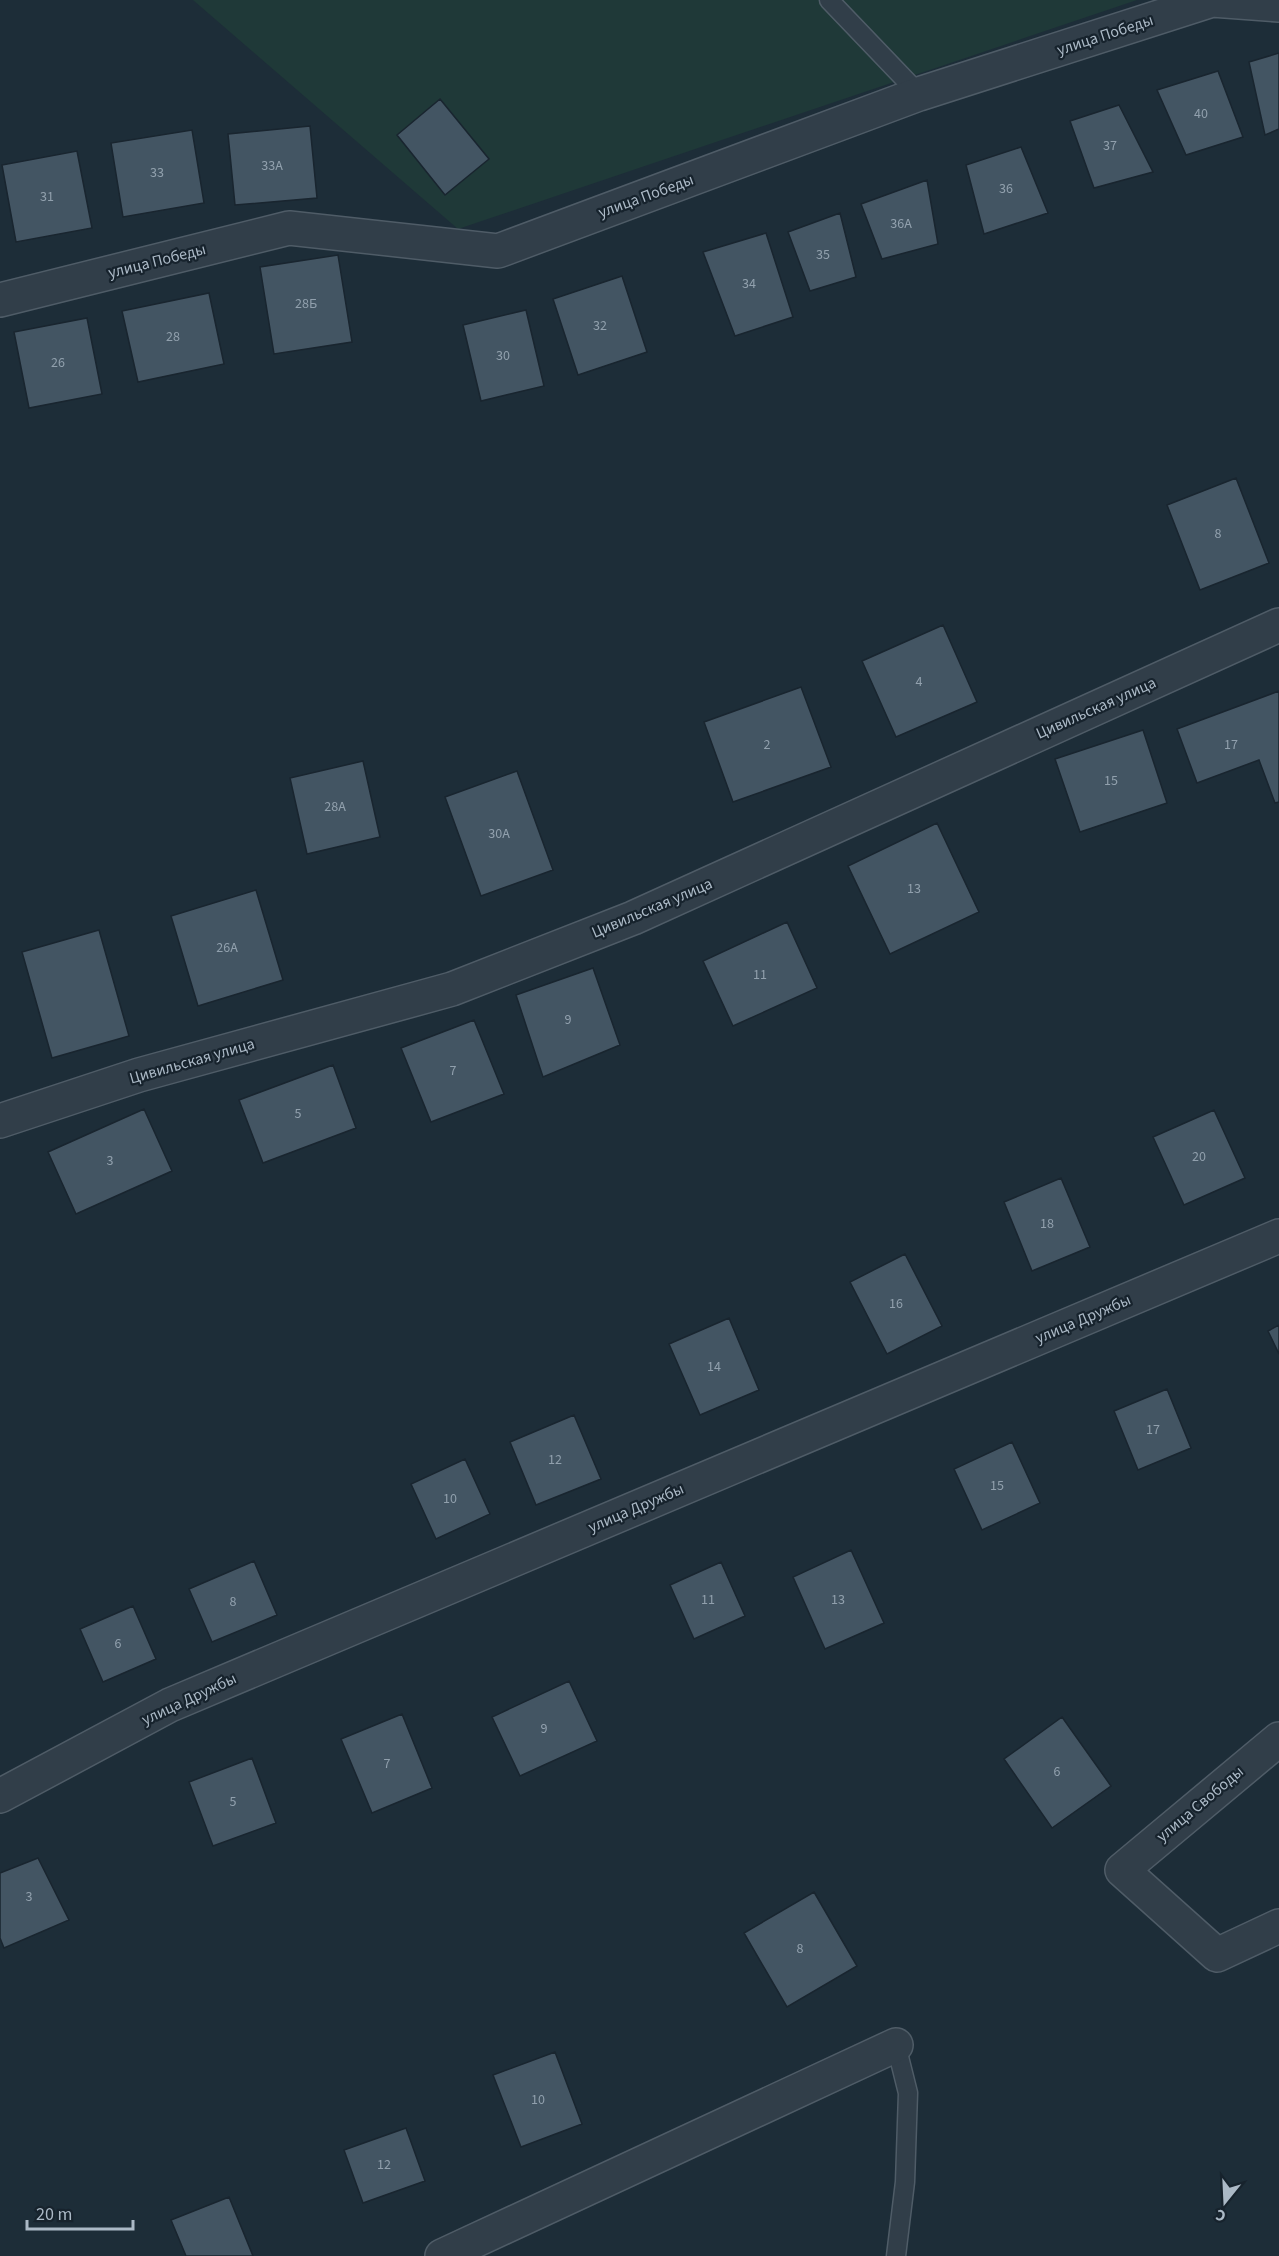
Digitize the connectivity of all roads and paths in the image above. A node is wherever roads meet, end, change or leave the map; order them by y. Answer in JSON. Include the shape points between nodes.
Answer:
{"nodes":[{"id":1,"x":829,"y":0,"type":"edge"},
{"id":2,"x":1279,"y":5,"type":"edge"},
{"id":3,"x":919,"y":94,"type":"junction"},
{"id":4,"x":0,"y":300,"type":"edge"},
{"id":5,"x":1279,"y":625,"type":"edge"},
{"id":6,"x":0,"y":1121,"type":"edge"},
{"id":7,"x":1279,"y":1236,"type":"edge"},
{"id":8,"x":1279,"y":1739,"type":"edge"},
{"id":9,"x":0,"y":1796,"type":"edge"},
{"id":10,"x":1279,"y":1926,"type":"edge"},
{"id":11,"x":896,"y":2045,"type":"joint"},
{"id":12,"x":442,"y":2256,"type":"edge"},
{"id":13,"x":896,"y":2256,"type":"edge"}],
"edges":[{"from":1,"to":3,"type":"lane"},
{"from":2,"to":3,"type":"street","name":"улица Победы","via":[[1212,0]]},
{"from":3,"to":4,"type":"street","name":"улица Победы","via":[[498,251],[289,228]]},
{"from":5,"to":6,"type":"street","name":"Цивильская улица","via":[[633,918],[441,992],[139,1075]]},
{"from":7,"to":9,"type":"street","name":"улица Дружбы","via":[[170,1705]]},
{"from":8,"to":10,"type":"street","name":"улица Свободы","via":[[1122,1870],[1216,1955]]},
{"from":11,"to":12,"type":"street"},
{"from":11,"to":13,"type":"lane","via":[[908,2093],[905,2182]]}]}
